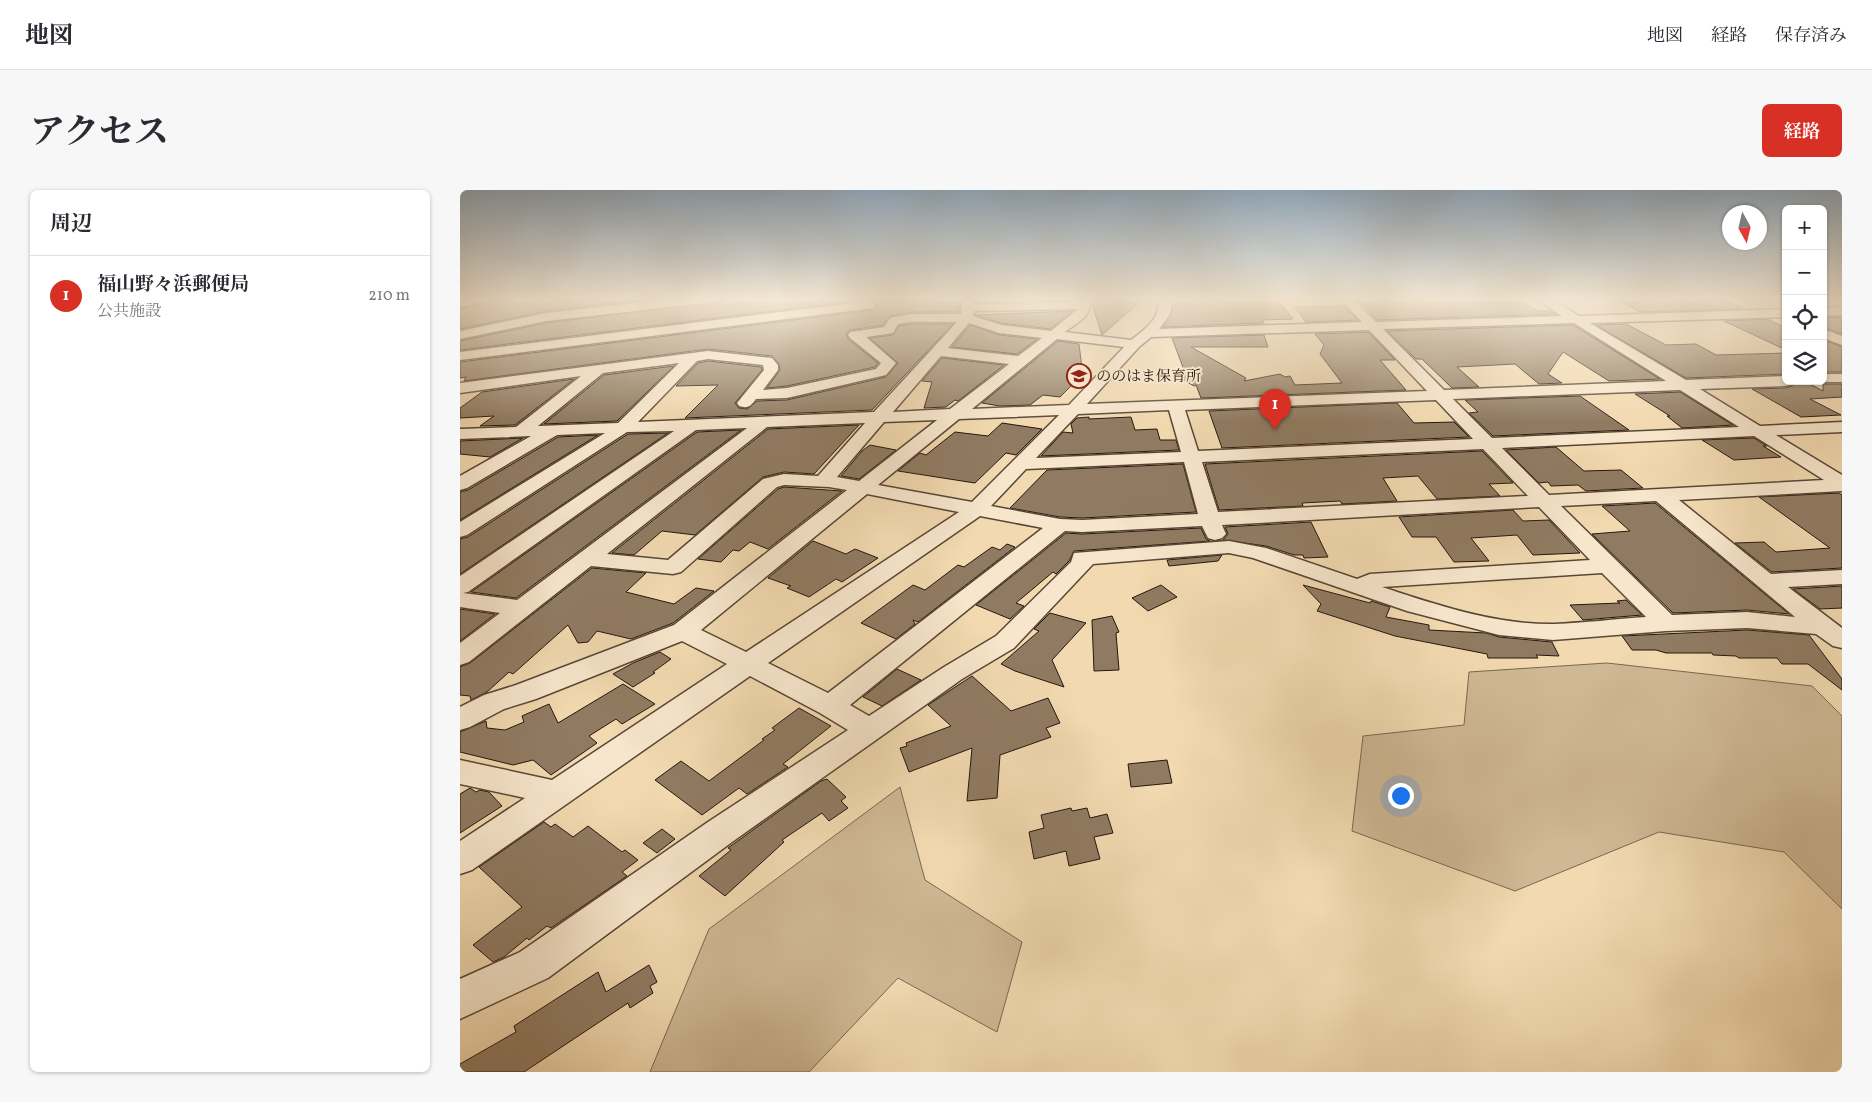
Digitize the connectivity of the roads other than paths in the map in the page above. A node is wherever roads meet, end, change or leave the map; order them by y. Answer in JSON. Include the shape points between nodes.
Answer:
{"nodes":[{"id":1,"x":600,"y":339,"type":"edge"},
{"id":2,"x":610,"y":339,"type":"edge"},
{"id":3,"x":860,"y":339,"type":"edge"},
{"id":4,"x":946,"y":339,"type":"edge"},
{"id":5,"x":1049,"y":339,"type":"edge"},
{"id":6,"x":1140,"y":339,"type":"edge"},
{"id":7,"x":1385,"y":339,"type":"edge"},
{"id":8,"x":1614,"y":339,"type":"edge"},
{"id":9,"x":1621,"y":339,"type":"edge"},
{"id":10,"x":938,"y":351,"type":"junction"},
{"id":11,"x":460,"y":356,"type":"edge"},
{"id":12,"x":692,"y":357,"type":"junction"},
{"id":13,"x":1022,"y":362,"type":"junction"},
{"id":14,"x":460,"y":369,"type":"edge"},
{"id":15,"x":598,"y":370,"type":"junction"},
{"id":16,"x":1842,"y":378,"type":"edge"},
{"id":17,"x":1827,"y":379,"type":"edge"},
{"id":18,"x":1782,"y":381,"type":"edge"},
{"id":19,"x":1704,"y":384,"type":"junction"},
{"id":20,"x":488,"y":385,"type":"junction"},
{"id":21,"x":1682,"y":385,"type":"junction"},
{"id":22,"x":460,"y":388,"type":"edge"},
{"id":23,"x":752,"y":394,"type":"junction"},
{"id":24,"x":1439,"y":394,"type":"junction"},
{"id":25,"x":460,"y":402,"type":"edge"},
{"id":26,"x":1175,"y":405,"type":"junction"},
{"id":27,"x":1075,"y":408,"type":"junction"},
{"id":28,"x":955,"y":414,"type":"junction"},
{"id":29,"x":878,"y":417,"type":"junction"},
{"id":30,"x":761,"y":422,"type":"junction"},
{"id":31,"x":729,"y":423,"type":"junction"},
{"id":32,"x":691,"y":425,"type":"junction"},
{"id":33,"x":1842,"y":427,"type":"edge"},
{"id":34,"x":622,"y":428,"type":"junction"},
{"id":35,"x":553,"y":430,"type":"junction"},
{"id":36,"x":1779,"y":430,"type":"junction"},
{"id":37,"x":1757,"y":431,"type":"junction"},
{"id":38,"x":520,"y":432,"type":"junction"},
{"id":39,"x":481,"y":433,"type":"junction"},
{"id":40,"x":460,"y":434,"type":"edge"},
{"id":41,"x":1489,"y":444,"type":"junction"},
{"id":42,"x":460,"y":445,"type":"edge"},
{"id":43,"x":1191,"y":457,"type":"junction"},
{"id":44,"x":1020,"y":463,"type":"junction"},
{"id":45,"x":1842,"y":466,"type":"edge"},
{"id":46,"x":829,"y":481,"type":"junction"},
{"id":47,"x":460,"y":484,"type":"edge"},
{"id":48,"x":1842,"y":484,"type":"edge"},
{"id":49,"x":862,"y":488,"type":"junction"},
{"id":50,"x":1662,"y":496,"type":"junction"},
{"id":51,"x":1545,"y":502,"type":"junction"},
{"id":52,"x":977,"y":508,"type":"junction"},
{"id":53,"x":1210,"y":519,"type":"junction"},
{"id":54,"x":1071,"y":526,"type":"junction"},
{"id":55,"x":460,"y":531,"type":"edge"},
{"id":56,"x":1220,"y":547,"type":"junction"},
{"id":57,"x":1082,"y":558,"type":"junction"},
{"id":58,"x":587,"y":559,"type":"junction"},
{"id":59,"x":1608,"y":566,"type":"junction"},
{"id":60,"x":1842,"y":577,"type":"edge"},
{"id":61,"x":1766,"y":581,"type":"junction"},
{"id":62,"x":460,"y":587,"type":"edge"},
{"id":63,"x":1360,"y":587,"type":"junction"},
{"id":64,"x":460,"y":600,"type":"edge"},
{"id":65,"x":523,"y":608,"type":"junction"},
{"id":66,"x":1666,"y":623,"type":"junction"},
{"id":67,"x":683,"y":631,"type":"junction"},
{"id":68,"x":1832,"y":633,"type":"edge"},
{"id":69,"x":460,"y":656,"type":"edge"},
{"id":70,"x":748,"y":663,"type":"junction"},
{"id":71,"x":830,"y":706,"type":"junction"},
{"id":72,"x":460,"y":720,"type":"edge"},
{"id":73,"x":870,"y":730,"type":"junction"},
{"id":74,"x":460,"y":772,"type":"edge"},
{"id":75,"x":552,"y":796,"type":"junction"},
{"id":76,"x":460,"y":859,"type":"edge"},
{"id":77,"x":460,"y":999,"type":"edge"}],
"edges":[{"from":1,"to":11,"type":"street"},
{"from":2,"to":15,"type":"street"},
{"from":3,"to":23,"type":"street","via":[[889,363],[881,372],[787,393]]},
{"from":4,"to":10,"type":"street"},
{"from":5,"to":13,"type":"street"},
{"from":6,"to":27,"type":"street"},
{"from":7,"to":24,"type":"street"},
{"from":8,"to":21,"type":"street"},
{"from":9,"to":19,"type":"street"},
{"from":10,"to":13,"type":"street"},
{"from":10,"to":29,"type":"street"},
{"from":12,"to":15,"type":"street"},
{"from":12,"to":23,"type":"street","via":[[714,355],[767,361],[772,365],[771,370]]},
{"from":12,"to":34,"type":"street"},
{"from":13,"to":28,"type":"street"},
{"from":14,"to":20,"type":"street","via":[[503,364],[494,381]]},
{"from":15,"to":20,"type":"street"},
{"from":15,"to":38,"type":"street"},
{"from":16,"to":17,"type":"street"},
{"from":18,"to":19,"type":"street"},
{"from":19,"to":21,"type":"street"},
{"from":19,"to":36,"type":"street"},
{"from":20,"to":22,"type":"street"},
{"from":20,"to":25,"type":"street"},
{"from":21,"to":24,"type":"street"},
{"from":21,"to":37,"type":"street"},
{"from":23,"to":31,"type":"street"},
{"from":24,"to":26,"type":"street"},
{"from":24,"to":41,"type":"street"},
{"from":26,"to":27,"type":"street"},
{"from":26,"to":43,"type":"street"},
{"from":27,"to":28,"type":"street"},
{"from":27,"to":44,"type":"street"},
{"from":28,"to":29,"type":"street"},
{"from":28,"to":49,"type":"street"},
{"from":29,"to":30,"type":"street"},
{"from":29,"to":46,"type":"street","via":[[827,476]]},
{"from":30,"to":31,"type":"street"},
{"from":30,"to":58,"type":"street"},
{"from":31,"to":32,"type":"street"},
{"from":32,"to":34,"type":"street"},
{"from":32,"to":62,"type":"street"},
{"from":33,"to":36,"type":"street"},
{"from":34,"to":35,"type":"street"},
{"from":34,"to":55,"type":"street"},
{"from":35,"to":38,"type":"street"},
{"from":35,"to":47,"type":"street"},
{"from":36,"to":37,"type":"street"},
{"from":36,"to":45,"type":"street"},
{"from":37,"to":41,"type":"street"},
{"from":37,"to":48,"type":"street"},
{"from":38,"to":39,"type":"street"},
{"from":39,"to":40,"type":"street"},
{"from":39,"to":42,"type":"street"},
{"from":41,"to":43,"type":"street"},
{"from":41,"to":51,"type":"street"},
{"from":43,"to":44,"type":"street"},
{"from":43,"to":53,"type":"street"},
{"from":44,"to":52,"type":"street"},
{"from":46,"to":49,"type":"street"},
{"from":46,"to":58,"type":"street","via":[[781,480],[770,483],[674,567]]},
{"from":48,"to":50,"type":"street"},
{"from":49,"to":52,"type":"street"},
{"from":49,"to":67,"type":"street"},
{"from":50,"to":51,"type":"street"},
{"from":50,"to":61,"type":"street"},
{"from":51,"to":53,"type":"street"},
{"from":51,"to":59,"type":"street"},
{"from":52,"to":54,"type":"street"},
{"from":52,"to":70,"type":"street"},
{"from":53,"to":54,"type":"street"},
{"from":53,"to":56,"type":"street"},
{"from":54,"to":57,"type":"street"},
{"from":54,"to":71,"type":"street"},
{"from":56,"to":57,"type":"street"},
{"from":56,"to":63,"type":"street","via":[[1258,553]]},
{"from":57,"to":73,"type":"street","via":[[1082,564],[1005,642]]},
{"from":58,"to":65,"type":"street"},
{"from":59,"to":63,"type":"street","via":[[1370,581]]},
{"from":59,"to":66,"type":"street"},
{"from":60,"to":61,"type":"street"},
{"from":61,"to":68,"type":"street"},
{"from":63,"to":66,"type":"street","via":[[1415,606],[1499,626],[1553,632]]},
{"from":64,"to":65,"type":"street"},
{"from":65,"to":69,"type":"street"},
{"from":66,"to":68,"type":"street","via":[[1747,620],[1813,627]]},
{"from":67,"to":70,"type":"street"},
{"from":67,"to":72,"type":"street","via":[[494,702]]},
{"from":70,"to":71,"type":"street"},
{"from":70,"to":75,"type":"street"},
{"from":71,"to":73,"type":"street"},
{"from":73,"to":77,"type":"street","via":[[534,965]]},
{"from":74,"to":75,"type":"street","via":[[541,789]]},
{"from":75,"to":76,"type":"street"}]}
